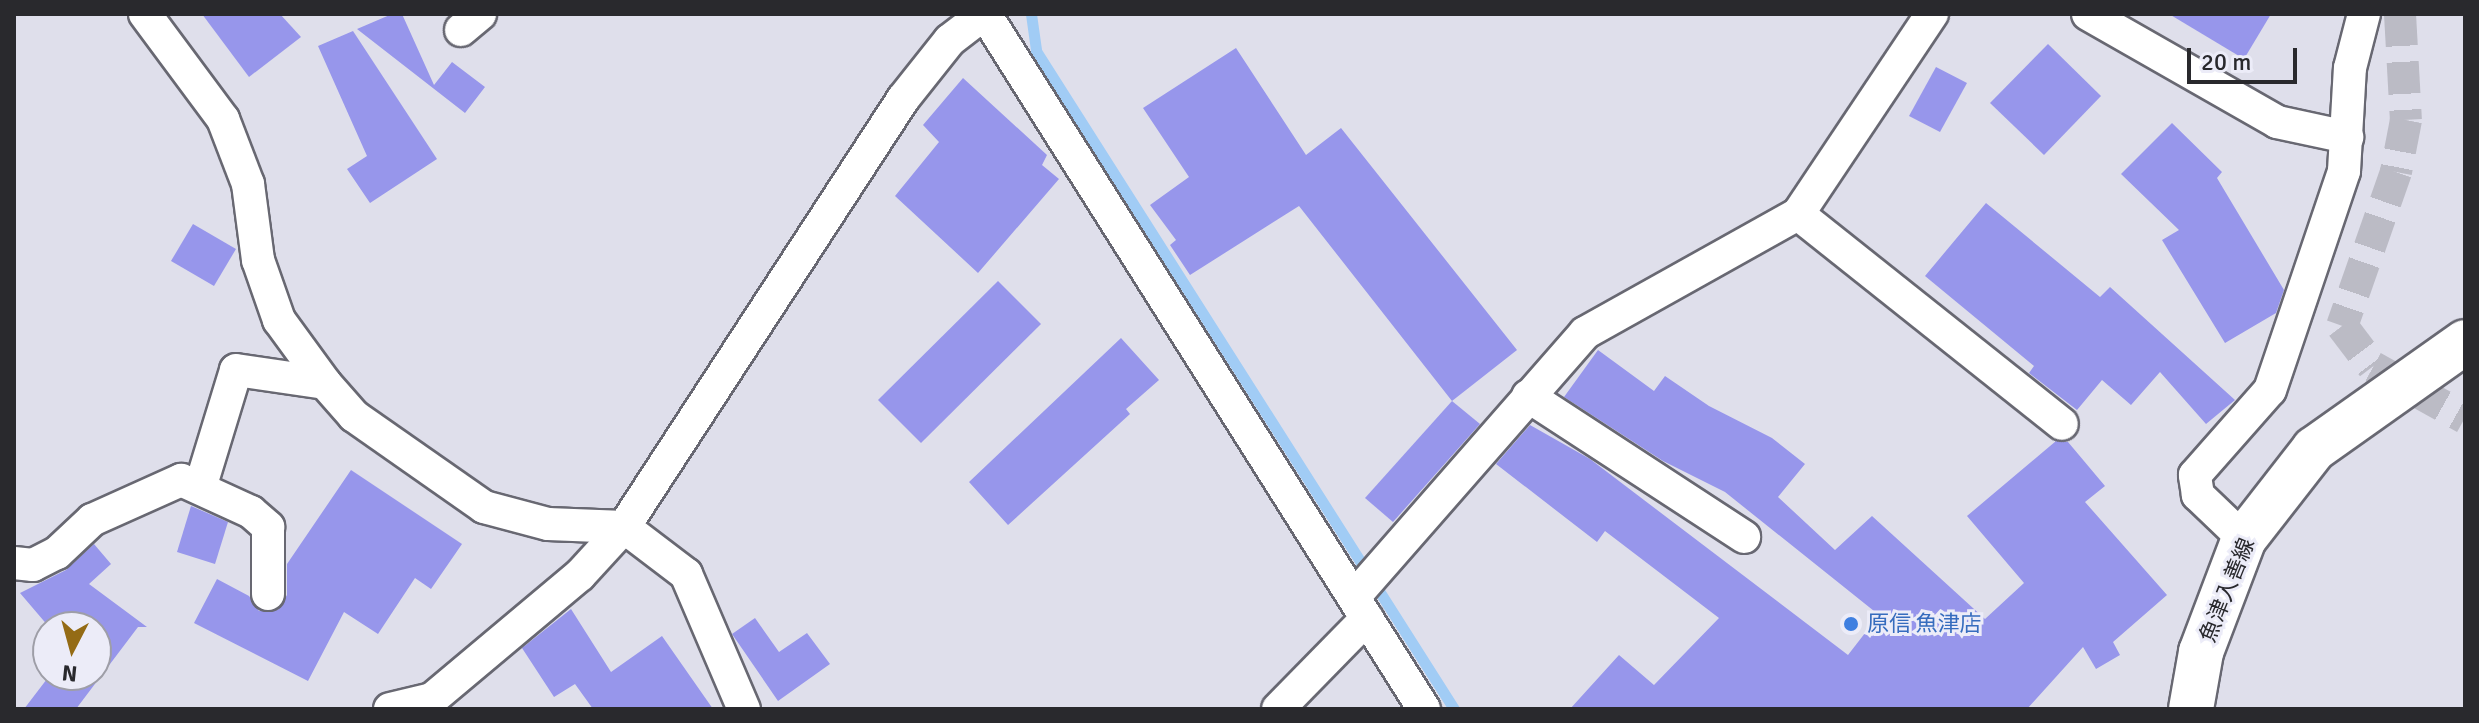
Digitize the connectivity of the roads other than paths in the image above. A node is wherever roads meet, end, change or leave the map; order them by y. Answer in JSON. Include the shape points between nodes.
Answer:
{"nodes":[{"id":1,"x":145,"y":14,"type":"edge"},
{"id":2,"x":984,"y":14,"type":"edge"},
{"id":3,"x":1932,"y":14,"type":"edge"},
{"id":4,"x":2088,"y":14,"type":"edge"},
{"id":5,"x":2364,"y":14,"type":"edge"},
{"id":6,"x":2347,"y":137,"type":"junction"},
{"id":7,"x":1798,"y":214,"type":"junction"},
{"id":8,"x":2465,"y":342,"type":"edge"},
{"id":9,"x":325,"y":383,"type":"junction"},
{"id":10,"x":1528,"y":396,"type":"junction"},
{"id":11,"x":2062,"y":424,"type":"dead end"},
{"id":12,"x":200,"y":488,"type":"junction"},
{"id":13,"x":624,"y":527,"type":"junction"},
{"id":14,"x":1744,"y":537,"type":"dead end"},
{"id":15,"x":2244,"y":539,"type":"junction"},
{"id":16,"x":14,"y":563,"type":"edge"},
{"id":17,"x":268,"y":594,"type":"dead end"},
{"id":18,"x":1361,"y":608,"type":"junction"},
{"id":19,"x":435,"y":704,"type":"edge"},
{"id":20,"x":390,"y":709,"type":"edge"},
{"id":21,"x":744,"y":709,"type":"edge"},
{"id":22,"x":1278,"y":709,"type":"edge"},
{"id":23,"x":1424,"y":709,"type":"edge"},
{"id":24,"x":2191,"y":709,"type":"edge"}],
"edges":[{"from":1,"to":9,"type":"street","via":[[223,119],[248,184],[258,260],[279,320]]},
{"from":2,"to":13,"type":"street","via":[[950,40],[903,99]]},
{"from":2,"to":18,"type":"street"},
{"from":3,"to":7,"type":"street"},
{"from":4,"to":6,"type":"street","via":[[2277,122]]},
{"from":5,"to":6,"type":"street","via":[[2350,68]]},
{"from":6,"to":15,"type":"street","via":[[2344,171],[2270,390],[2195,475],[2198,495]]},
{"from":7,"to":10,"type":"street","via":[[1585,333]]},
{"from":7,"to":11,"type":"street"},
{"from":8,"to":15,"type":"main road","name":"魚津入善線","via":[[2314,449]]},
{"from":9,"to":12,"type":"street","via":[[236,370]]},
{"from":9,"to":13,"type":"street","via":[[354,416],[484,507],[548,524]]},
{"from":10,"to":14,"type":"street"},
{"from":10,"to":18,"type":"street"},
{"from":12,"to":16,"type":"street","via":[[181,480],[140,495],[92,520],[57,553],[33,565]]},
{"from":12,"to":17,"type":"street","via":[[251,512],[268,527]]},
{"from":13,"to":19,"type":"street","via":[[580,575]]},
{"from":13,"to":21,"type":"street","via":[[686,574]]},
{"from":15,"to":24,"type":"main road","name":"魚津入善線","via":[[2201,652]]},
{"from":18,"to":22,"type":"street"},
{"from":18,"to":23,"type":"street"},
{"from":19,"to":20,"type":"street"}]}
